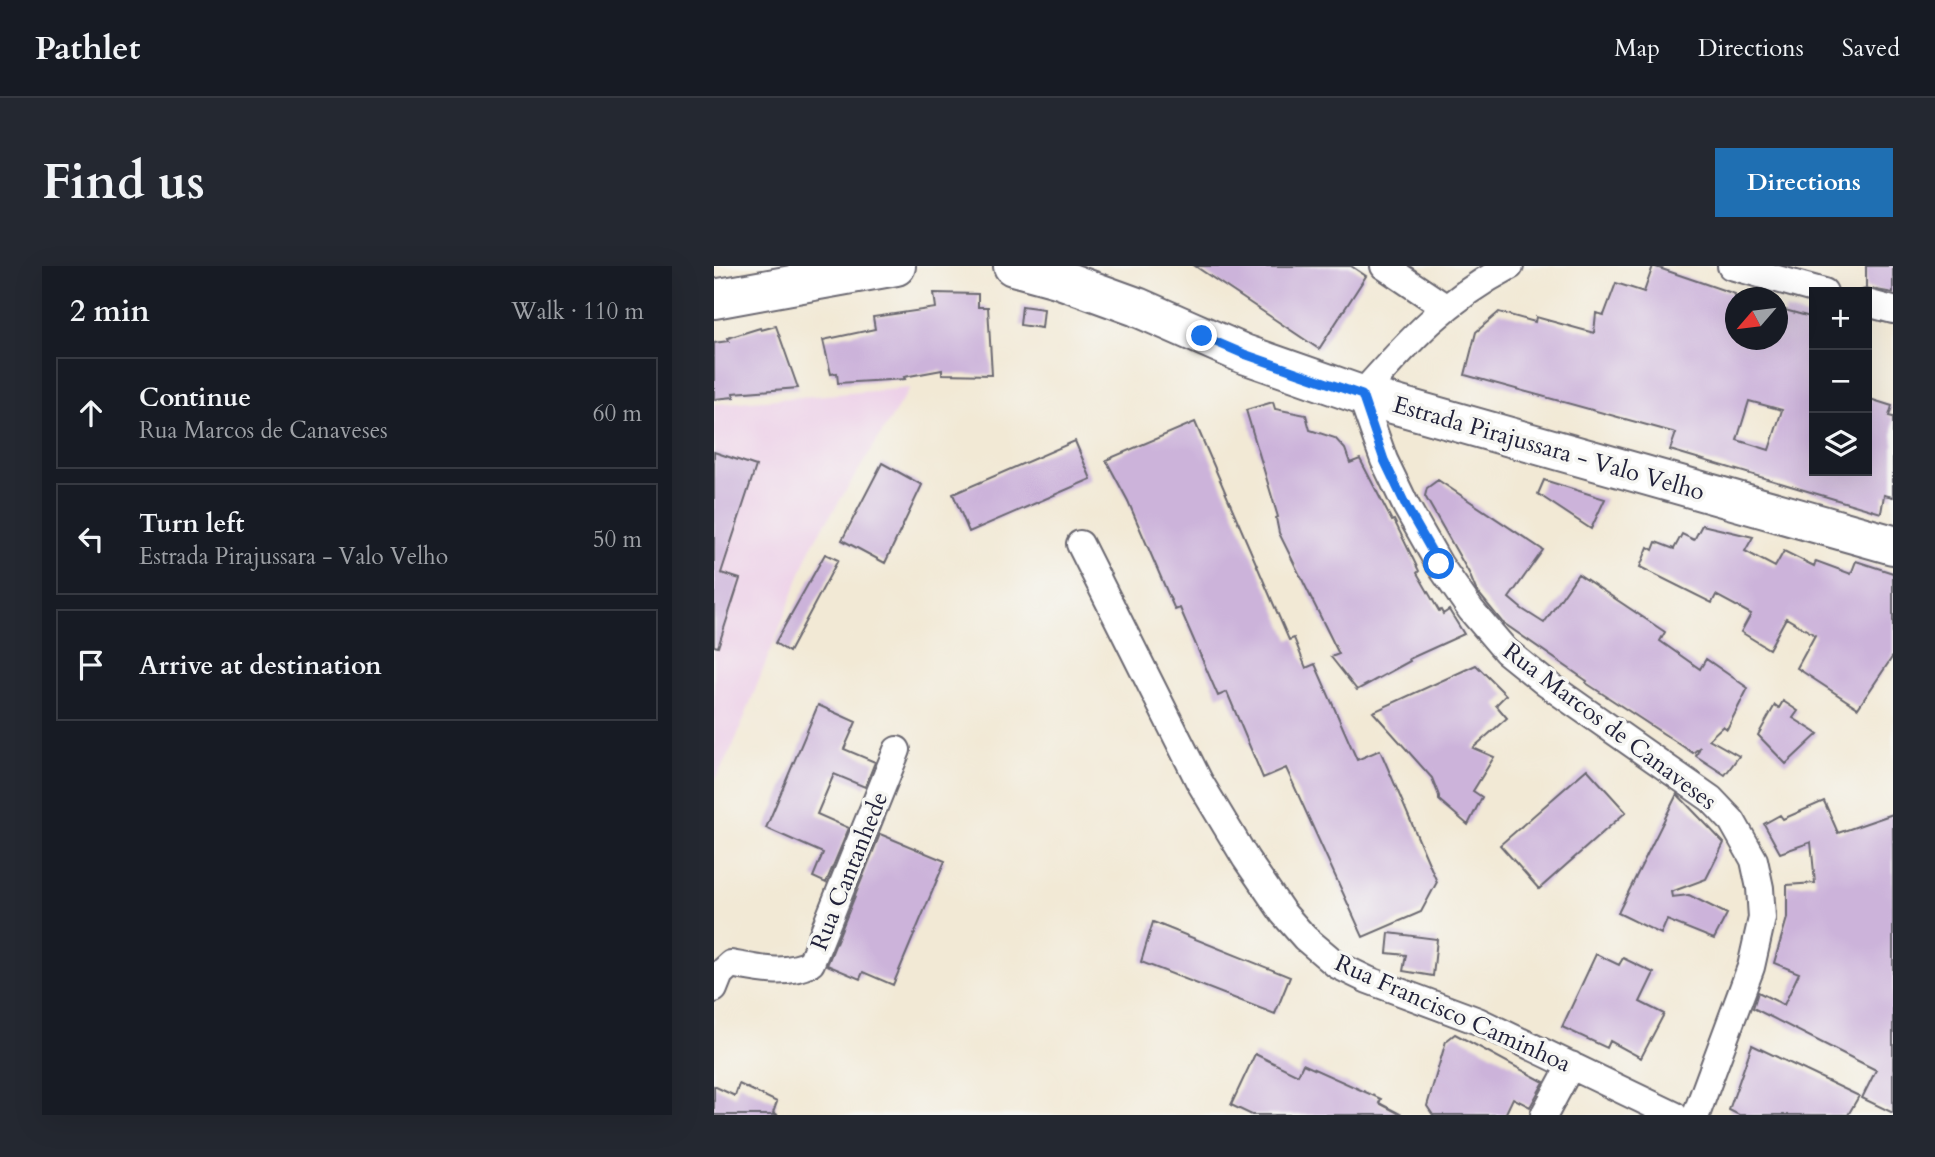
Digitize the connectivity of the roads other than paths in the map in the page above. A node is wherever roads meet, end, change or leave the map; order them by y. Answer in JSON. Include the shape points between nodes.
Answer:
{"nodes":[{"id":1,"x":896,"y":266,"type":"edge"},
{"id":2,"x":1013,"y":266,"type":"edge"},
{"id":3,"x":1384,"y":266,"type":"edge"},
{"id":4,"x":1510,"y":266,"type":"edge"},
{"id":5,"x":1731,"y":266,"type":"edge"},
{"id":6,"x":855,"y":269,"type":"edge"},
{"id":7,"x":1809,"y":288,"type":"edge"},
{"id":8,"x":714,"y":299,"type":"edge"},
{"id":9,"x":1872,"y":304,"type":"edge"},
{"id":10,"x":1445,"y":307,"type":"junction"},
{"id":11,"x":1893,"y":310,"type":"edge"},
{"id":12,"x":1362,"y":395,"type":"junction"},
{"id":13,"x":1080,"y":544,"type":"dead end"},
{"id":14,"x":1893,"y":545,"type":"edge"},
{"id":15,"x":897,"y":750,"type":"dead end"},
{"id":16,"x":714,"y":989,"type":"edge"},
{"id":17,"x":1570,"y":1065,"type":"junction"},
{"id":18,"x":1544,"y":1115,"type":"edge"},
{"id":19,"x":1674,"y":1115,"type":"edge"},
{"id":20,"x":1696,"y":1115,"type":"edge"}],
"edges":[{"from":1,"to":6,"type":"main road"},
{"from":2,"to":12,"type":"main road","name":"Estrada Pirajussara - Valo Velho","via":[[1137,307],[1244,354]]},
{"from":3,"to":10,"type":"street"},
{"from":4,"to":10,"type":"street"},
{"from":5,"to":7,"type":"street"},
{"from":6,"to":8,"type":"main road"},
{"from":9,"to":11,"type":"street"},
{"from":10,"to":12,"type":"street"},
{"from":12,"to":14,"type":"main road","name":"Estrada Pirajussara - Valo Velho"},
{"from":12,"to":20,"type":"street","name":"Rua Marcos de Canaveses","via":[[1384,460],[1406,506],[1471,610],[1506,651],[1547,684],[1711,799],[1732,821],[1754,860],[1762,918],[1751,967]]},
{"from":13,"to":17,"type":"street","name":"Rua Francisco Caminhoa","via":[[1199,781],[1246,859],[1305,938],[1337,965],[1368,980],[1478,1021]]},
{"from":15,"to":16,"type":"street","name":"Rua Cantanhede","via":[[811,963],[797,970],[774,971],[731,964]]},
{"from":17,"to":18,"type":"street"},
{"from":17,"to":19,"type":"street","name":"Rua Francisco Caminhoa"}]}
